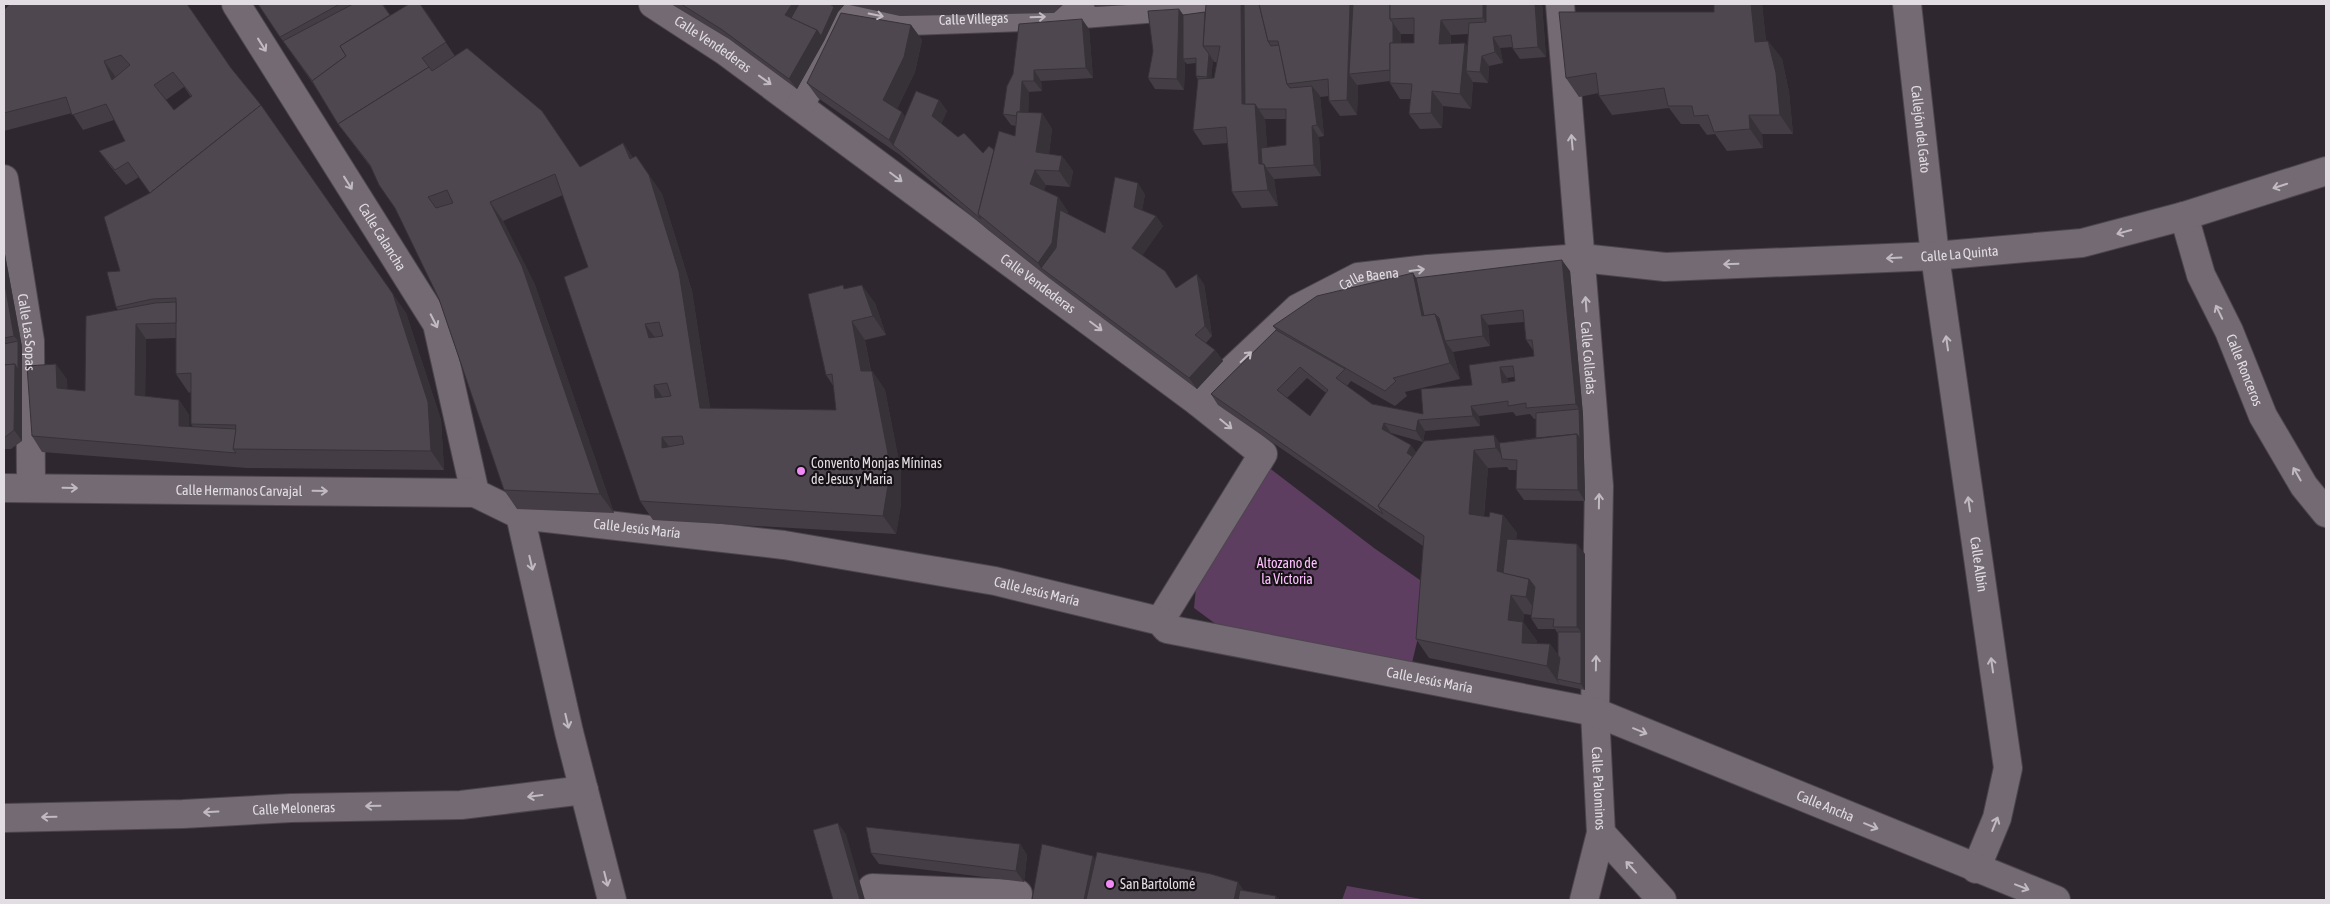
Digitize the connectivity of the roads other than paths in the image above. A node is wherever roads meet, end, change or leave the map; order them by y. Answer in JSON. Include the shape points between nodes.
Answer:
{"nodes":[{"id":1,"x":236,"y":4,"type":"edge"},
{"id":2,"x":653,"y":4,"type":"edge"},
{"id":3,"x":1208,"y":4,"type":"edge"},
{"id":4,"x":1560,"y":4,"type":"edge"},
{"id":5,"x":1907,"y":4,"type":"edge"},
{"id":6,"x":1090,"y":8,"type":"edge"},
{"id":7,"x":800,"y":106,"type":"junction"},
{"id":8,"x":2326,"y":171,"type":"edge"},
{"id":9,"x":4,"y":179,"type":"edge"},
{"id":10,"x":2184,"y":216,"type":"junction"},
{"id":11,"x":1935,"y":256,"type":"junction"},
{"id":12,"x":1582,"y":258,"type":"junction"},
{"id":13,"x":1198,"y":402,"type":"junction"},
{"id":14,"x":4,"y":488,"type":"edge"},
{"id":15,"x":31,"y":488,"type":"junction"},
{"id":16,"x":475,"y":493,"type":"junction"},
{"id":17,"x":2326,"y":513,"type":"edge"},
{"id":18,"x":520,"y":515,"type":"junction"},
{"id":19,"x":1160,"y":620,"type":"junction"},
{"id":20,"x":1595,"y":712,"type":"junction"},
{"id":21,"x":584,"y":790,"type":"junction"},
{"id":22,"x":4,"y":818,"type":"edge"},
{"id":23,"x":1601,"y":833,"type":"junction"},
{"id":24,"x":1976,"y":869,"type":"junction"},
{"id":25,"x":612,"y":900,"type":"edge"},
{"id":26,"x":875,"y":900,"type":"edge"},
{"id":27,"x":1016,"y":900,"type":"edge"},
{"id":28,"x":1584,"y":900,"type":"edge"},
{"id":29,"x":1662,"y":900,"type":"edge"},
{"id":30,"x":2056,"y":900,"type":"edge"}],
"edges":[{"from":1,"to":16,"type":"street","name":"Calle Calancha","one_way":true,"via":[[437,324]]},
{"from":2,"to":7,"type":"street","name":"Calle Vendederas","one_way":true},
{"from":3,"to":6,"type":"street","name":"Calle Villegas"},
{"from":12,"to":4,"type":"street","name":"Calle Colladas","one_way":true},
{"from":5,"to":11,"type":"street","name":"Callejón del Gato"},
{"from":7,"to":6,"type":"street","name":"Calle Villegas","one_way":true,"via":[[848,9],[908,21],[1056,16]]},
{"from":7,"to":13,"type":"street","name":"Calle Vendederas","one_way":true},
{"from":8,"to":10,"type":"street","name":"Calle La Quinta","one_way":true},
{"from":9,"to":15,"type":"street","name":"Calle Las Sopas","via":[[30,341]]},
{"from":10,"to":11,"type":"street","name":"Calle La Quinta","one_way":true,"via":[[2082,243]]},
{"from":17,"to":10,"type":"street","name":"Calle Ronceros","one_way":true,"via":[[2304,486],[2263,416],[2229,331],[2201,274]]},
{"from":11,"to":12,"type":"street","name":"Calle La Quinta","one_way":true,"via":[[1665,267]]},
{"from":24,"to":11,"type":"street","name":"Calle Albín","one_way":true,"via":[[1997,818],[2008,768]]},
{"from":13,"to":12,"type":"street","name":"Calle Baena","one_way":true,"via":[[1298,308],[1358,277]]},
{"from":20,"to":12,"type":"street","name":"Calle Colladas","one_way":true,"via":[[1599,486]]},
{"from":13,"to":19,"type":"street","name":"Calle Vendederas","one_way":true,"via":[[1263,454]]},
{"from":14,"to":15,"type":"street","name":"Calle Hermanos Carvajal"},
{"from":15,"to":16,"type":"street","name":"Calle Hermanos Carvajal","one_way":true},
{"from":16,"to":18,"type":"street","name":"Calle Jesús María"},
{"from":18,"to":19,"type":"street","name":"Calle Jesús María","via":[[784,545],[995,582]]},
{"from":18,"to":21,"type":"street","one_way":true},
{"from":19,"to":20,"type":"street","name":"Calle Jesús María","via":[[1167,629]]},
{"from":20,"to":23,"type":"street","name":"Calle Palominos"},
{"from":20,"to":24,"type":"street","name":"Calle Ancha","one_way":true},
{"from":21,"to":22,"type":"street","name":"Calle Meloneras","one_way":true,"via":[[460,805]]},
{"from":21,"to":25,"type":"street","one_way":true},
{"from":23,"to":28,"type":"street"},
{"from":29,"to":23,"type":"street","name":"Calle Palominos","one_way":true},
{"from":24,"to":30,"type":"street","name":"Calle Ancha","one_way":true},
{"from":26,"to":27,"type":"street","via":[[872,888],[1018,894]]}]}
